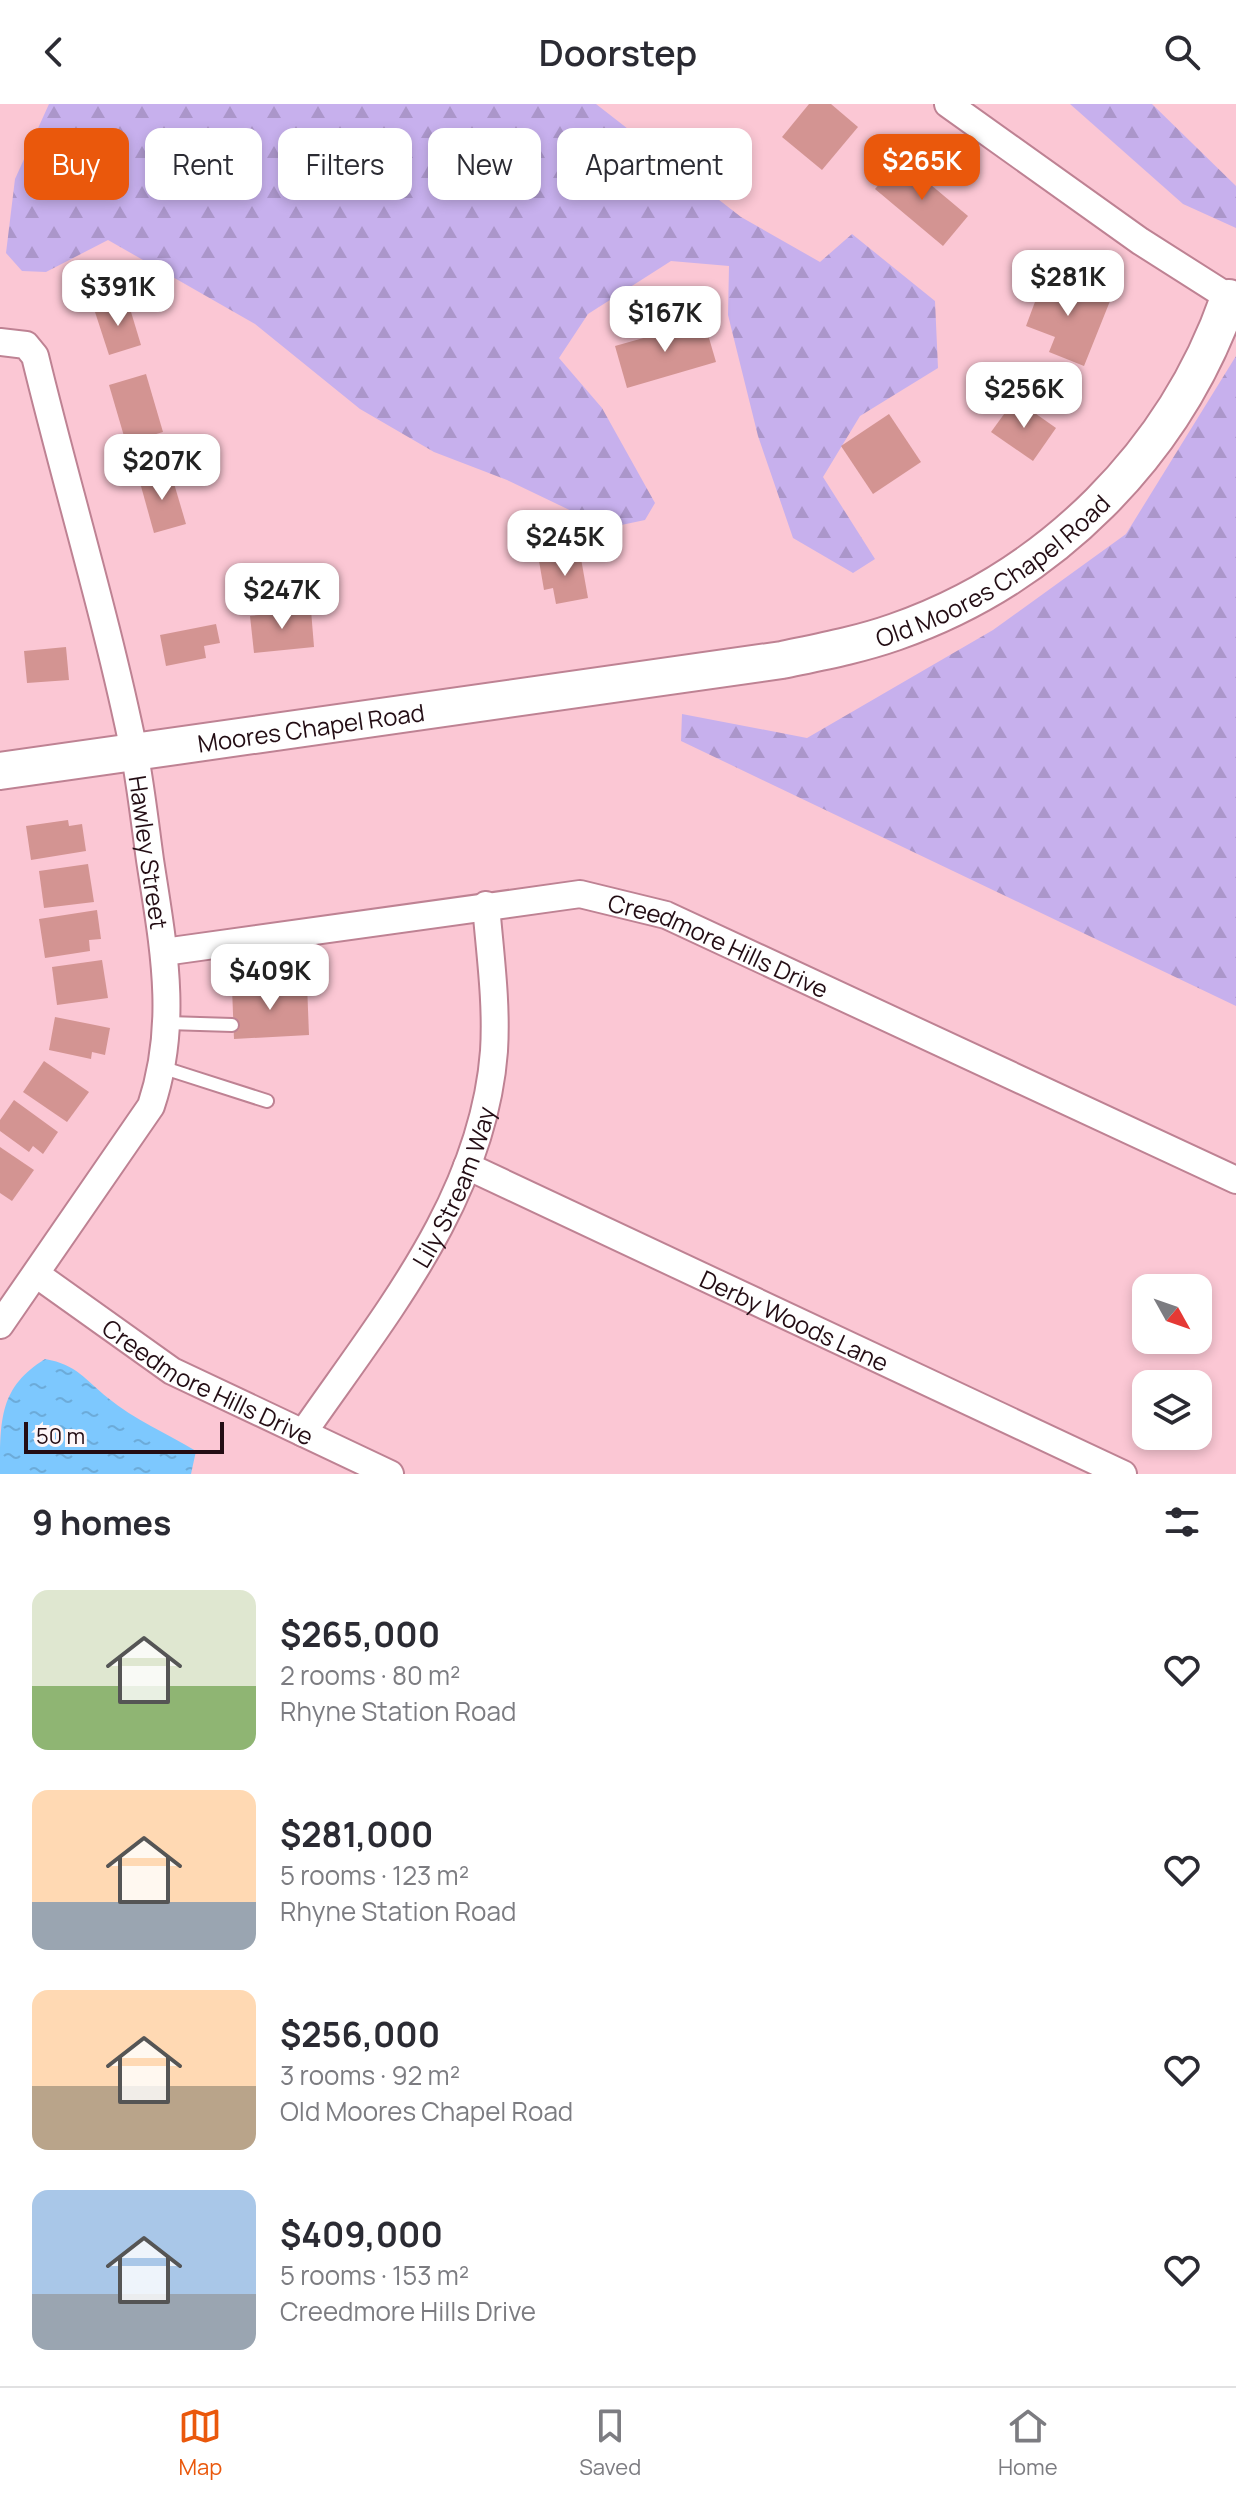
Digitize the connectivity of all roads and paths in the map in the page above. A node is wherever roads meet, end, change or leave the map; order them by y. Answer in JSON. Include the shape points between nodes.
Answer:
{"nodes":[{"id":1,"x":948,"y":104,"type":"edge"},
{"id":2,"x":1234,"y":292,"type":"edge"},
{"id":3,"x":13,"y":343,"type":"edge"},
{"id":4,"x":621,"y":685,"type":"joint"},
{"id":5,"x":134,"y":752,"type":"junction"},
{"id":6,"x":0,"y":771,"type":"edge"},
{"id":7,"x":486,"y":905,"type":"junction"},
{"id":8,"x":164,"y":952,"type":"junction"},
{"id":9,"x":168,"y":1023,"type":"junction"},
{"id":10,"x":232,"y":1025,"type":"dead end"},
{"id":11,"x":164,"y":1068,"type":"junction"},
{"id":12,"x":267,"y":1101,"type":"dead end"},
{"id":13,"x":467,"y":1166,"type":"junction"},
{"id":14,"x":1236,"y":1180,"type":"edge"},
{"id":15,"x":36,"y":1274,"type":"junction"},
{"id":16,"x":0,"y":1325,"type":"edge"},
{"id":17,"x":303,"y":1433,"type":"junction"},
{"id":18,"x":390,"y":1474,"type":"edge"},
{"id":19,"x":1123,"y":1474,"type":"edge"}],
"edges":[{"from":1,"to":2,"type":"street","via":[[1140,241]]},
{"from":2,"to":4,"type":"street","name":"Old Moores Chapel Road","via":[[1179,405],[1132,470],[1077,526],[1000,583],[945,612],[840,648]]},
{"from":3,"to":5,"type":"street","name":"Hawley Street","via":[[35,356]]},
{"from":4,"to":5,"type":"street","name":"Moores Chapel Road"},
{"from":5,"to":6,"type":"street","name":"Moores Chapel Road"},
{"from":5,"to":8,"type":"street","name":"Hawley Street"},
{"from":7,"to":8,"type":"street","name":"Creedmore Hills Drive"},
{"from":7,"to":13,"type":"street","name":"Lily Stream Way","via":[[496,1005],[494,1053]]},
{"from":7,"to":14,"type":"street","name":"Creedmore Hills Drive","via":[[580,894],[666,915]]},
{"from":8,"to":9,"type":"street","name":"Hawley Street"},
{"from":9,"to":10,"type":"lane"},
{"from":9,"to":11,"type":"street","name":"Hawley Street"},
{"from":11,"to":12,"type":"lane"},
{"from":11,"to":15,"type":"street","name":"Hawley Street","via":[[151,1106]]},
{"from":13,"to":17,"type":"street","name":"Lily Stream Way","via":[[413,1274]]},
{"from":13,"to":19,"type":"street","name":"Derby Woods Lane"},
{"from":15,"to":16,"type":"street","name":"Hawley Street"},
{"from":15,"to":17,"type":"street","name":"Creedmore Hills Drive","via":[[172,1371]]},
{"from":17,"to":18,"type":"street","name":"Creedmore Hills Drive"}]}
